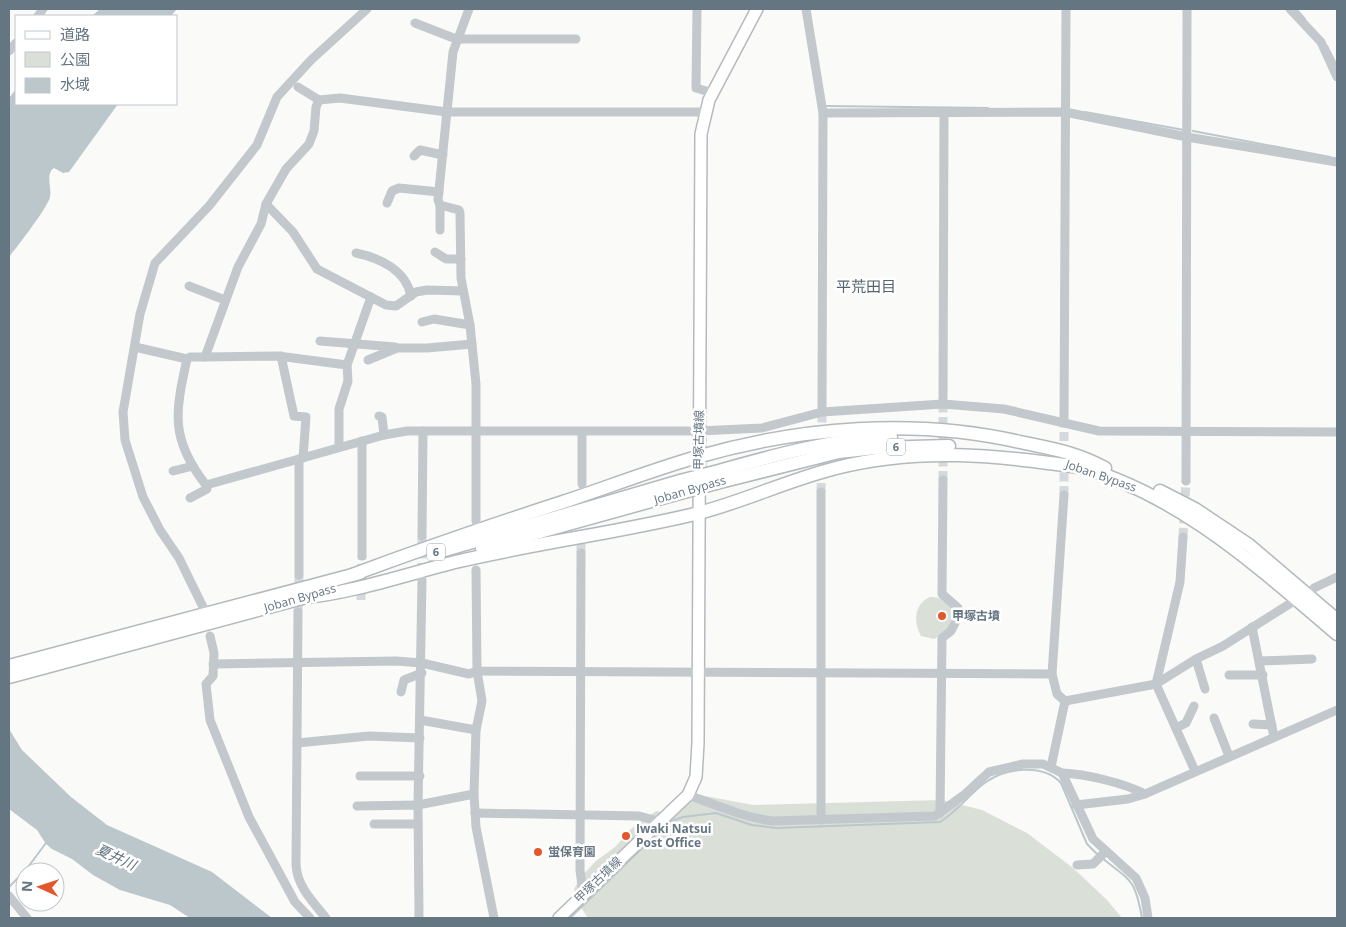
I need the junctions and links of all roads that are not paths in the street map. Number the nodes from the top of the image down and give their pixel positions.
1 (367, 9) edge
2 (458, 9) edge
3 (697, 9) edge
4 (757, 9) edge
5 (806, 9) edge
6 (1066, 9) edge
7 (1187, 9) edge
8 (1290, 9) edge
9 (468, 10) edge
10 (414, 23) dead end
11 (456, 39) junction
12 (576, 40) dead end
13 (1337, 77) edge
14 (298, 87) dead end
15 (713, 93) junction
16 (319, 100) junction
17 (1065, 110) junction
18 (447, 112) junction
19 (705, 112) junction
20 (823, 113) junction
21 (944, 114) junction
22 (1187, 137) junction
23 (443, 154) junction
24 (414, 156) dead end
25 (1337, 162) edge
26 (439, 192) junction
27 (388, 203) dead end
28 (266, 204) junction
29 (440, 205) junction
30 (440, 230) dead end
31 (435, 252) dead end
32 (356, 253) dead end
33 (461, 259) junction
34 (189, 286) dead end
35 (463, 291) junction
36 (411, 296) junction
37 (371, 297) junction
38 (225, 300) junction
39 (422, 322) dead end
40 (470, 324) junction
41 (320, 341) dead end
42 (355, 344) junction
43 (472, 344) junction
44 (134, 347) junction
45 (397, 348) junction
46 (281, 356) junction
47 (205, 357) junction
48 (187, 359) junction
49 (368, 360) dead end
50 (347, 365) junction
51 (943, 404) junction
52 (822, 412) junction
53 (380, 416) dead end
54 (1064, 422) junction
55 (423, 431) junction
56 (477, 431) junction
57 (699, 431) junction
58 (582, 432) junction
59 (1187, 432) junction
60 (1337, 432) edge
61 (384, 435) junction
62 (362, 441) junction
63 (339, 448) junction
64 (698, 457) junction
65 (301, 458) junction
66 (193, 466) junction
67 (1079, 467) junction
68 (1105, 468) junction
69 (173, 471) dead end
70 (716, 477) junction
71 (943, 480) tunnel mouth
72 (1186, 481) tunnel mouth
73 (582, 484) tunnel mouth
74 (680, 487) junction
75 (207, 489) dead end
76 (822, 492) tunnel mouth
77 (1064, 495) tunnel mouth
78 (190, 498) dead end
79 (698, 513) junction
80 (476, 521) dead end
81 (422, 536) tunnel mouth
82 (1183, 537) tunnel mouth
83 (581, 553) tunnel mouth
84 (362, 556) tunnel mouth
85 (476, 570) dead end
86 (299, 574) tunnel mouth
87 (352, 575) junction
88 (1337, 577) edge
89 (422, 580) tunnel mouth
90 (1314, 588) dead end
91 (299, 598) junction
92 (1291, 603) dead end
93 (203, 607) dead end
94 (298, 612) tunnel mouth
95 (1337, 620) edge
96 (192, 622) junction
97 (1252, 627) junction
98 (1337, 634) edge
99 (210, 636) dead end
100 (1196, 659) junction
101 (1312, 659) dead end
102 (1261, 661) junction
103 (213, 664) junction
104 (299, 664) junction
105 (9, 666) edge
106 (422, 668) junction
107 (697, 671) junction
108 (477, 672) junction
109 (580, 672) junction
110 (941, 673) junction
111 (820, 674) junction
112 (1052, 674) junction
113 (1229, 675) dead end
114 (1263, 675) junction
115 (9, 677) edge
116 (1156, 684) junction
117 (1205, 689) dead end
118 (401, 692) dead end
119 (1065, 701) junction
120 (1194, 706) dead end
121 (1337, 710) edge
122 (1214, 718) dead end
123 (420, 720) junction
124 (1253, 724) dead end
125 (1272, 725) junction
126 (1176, 728) junction
127 (476, 730) junction
128 (1274, 737) junction
129 (420, 738) junction
130 (297, 743) junction
131 (1228, 756) junction
132 (1051, 767) junction
133 (1195, 771) junction
134 (1062, 773) junction
135 (360, 776) dead end
136 (420, 776) junction
137 (474, 794) junction
138 (1145, 794) junction
139 (688, 795) junction
140 (418, 805) junction
141 (1076, 805) junction
142 (356, 806) dead end
143 (940, 813) junction
144 (475, 814) junction
145 (580, 815) junction
146 (820, 820) junction
147 (662, 822) junction
148 (374, 824) dead end
149 (418, 824) junction
150 (1102, 855) junction
151 (1077, 865) dead end
152 (289, 891) junction
153 (583, 894) junction
154 (9, 896) edge
155 (27, 918) edge
156 (310, 918) edge
157 (322, 918) edge
158 (326, 918) edge
159 (419, 918) edge
160 (494, 918) edge
161 (560, 918) edge
162 (1148, 918) edge

1 - 44 street
2 - 9 street
3 - 15 street
4 - 15 main road, 甲塚古墳線
5 - 20 street
6 - 17 street
7 - 22 street
8 - 13 street
9 - 11 street
10 - 11 street
11 - 12 street
11 - 18 street
14 - 16 street
15 - 19 main road, 甲塚古墳線
16 - 18 street
16 - 28 street
17 - 21 street
17 - 22 street
17 - 54 street
18 - 19 street
18 - 23 street
19 - 57 main road, 甲塚古墳線
20 - 21 street
20 - 52 street
21 - 51 street
22 - 25 street
22 - 59 street
23 - 24 street
23 - 26 street
26 - 27 street
26 - 29 street
28 - 37 street
28 - 38 street
29 - 30 street
29 - 33 street
31 - 33 street
32 - 36 street
33 - 35 street
34 - 38 street
35 - 36 street
35 - 40 street
36 - 37 street
37 - 42 street
38 - 47 street
39 - 40 street
40 - 43 street
41 - 42 street
42 - 45 street
42 - 50 street
43 - 45 street
43 - 56 street
44 - 48 street
44 - 93 street
45 - 49 street
46 - 47 street
46 - 50 street
46 - 65 street
47 - 48 street
48 - 66 street
50 - 63 street
51 - 52 street
51 - 54 street
52 - 57 street
53 - 61 street
54 - 59 street
55 - 56 street
55 - 61 street
55 - 81 street
56 - 58 street
56 - 80 street
57 - 58 street
57 - 64 main road, 甲塚古墳線
58 - 73 street
59 - 60 street
59 - 72 street
61 - 62 street
62 - 63 street
62 - 84 street
63 - 65 street
64 - 68 highway
64 - 79 main road, 甲塚古墳線
64 - 87 highway
65 - 66 street
65 - 86 street
66 - 69 street
67 - 70 highway, Joban Bypass / 6
67 - 79 highway
67 - 98 highway, Joban Bypass / 6
68 - 70 highway, Joban Bypass / 6
68 - 95 highway, Joban Bypass / 6
70 - 74 highway, Joban Bypass / 6, bridge
71 - 110 street
74 - 87 highway, Joban Bypass / 6
74 - 91 highway, Joban Bypass / 6
75 - 78 street
76 - 111 street
77 - 112 street
79 - 91 highway
79 - 107 main road, 甲塚古墳線
82 - 116 street
83 - 109 street
85 - 108 street
87 - 96 highway, Joban Bypass / 6
88 - 90 street
89 - 106 street
91 - 96 highway, Joban Bypass / 6
92 - 97 street
94 - 104 street
96 - 105 highway, Joban Bypass / 6
96 - 115 highway, Joban Bypass / 6
97 - 100 street
97 - 102 street
99 - 103 street
100 - 116 street
100 - 117 street
101 - 102 street
102 - 114 street
103 - 104 street
103 - 152 street
104 - 106 street
104 - 130 street
106 - 108 street
106 - 118 street
106 - 123 street
107 - 109 street
107 - 111 street
107 - 139 main road, 甲塚古墳線
108 - 109 street
108 - 127 street
109 - 145 street
110 - 111 street
110 - 112 street
110 - 143 street
111 - 146 street
112 - 119 street
113 - 114 street
114 - 125 street
116 - 119 street
116 - 126 street
119 - 132 street
120 - 126 street
121 - 128 street
122 - 131 street
123 - 127 street
123 - 129 street
124 - 125 street
125 - 128 street
126 - 133 street
127 - 137 street
128 - 131 street
129 - 130 street
129 - 136 street
130 - 158 street
131 - 133 street
132 - 134 street
132 - 143 street
133 - 138 street
134 - 138 street
134 - 141 street
135 - 136 street
136 - 140 street
137 - 140 street
137 - 144 street
138 - 141 street
139 - 146 street
139 - 147 main road, 甲塚古墳線
140 - 142 street
140 - 149 street
141 - 150 street
143 - 146 street
144 - 145 street
144 - 160 street
145 - 147 street
145 - 153 street
147 - 153 main road, 甲塚古墳線
148 - 149 street
149 - 159 street
150 - 151 street
150 - 162 street
152 - 156 street
152 - 157 street
153 - 161 main road, 甲塚古墳線
154 - 155 street

